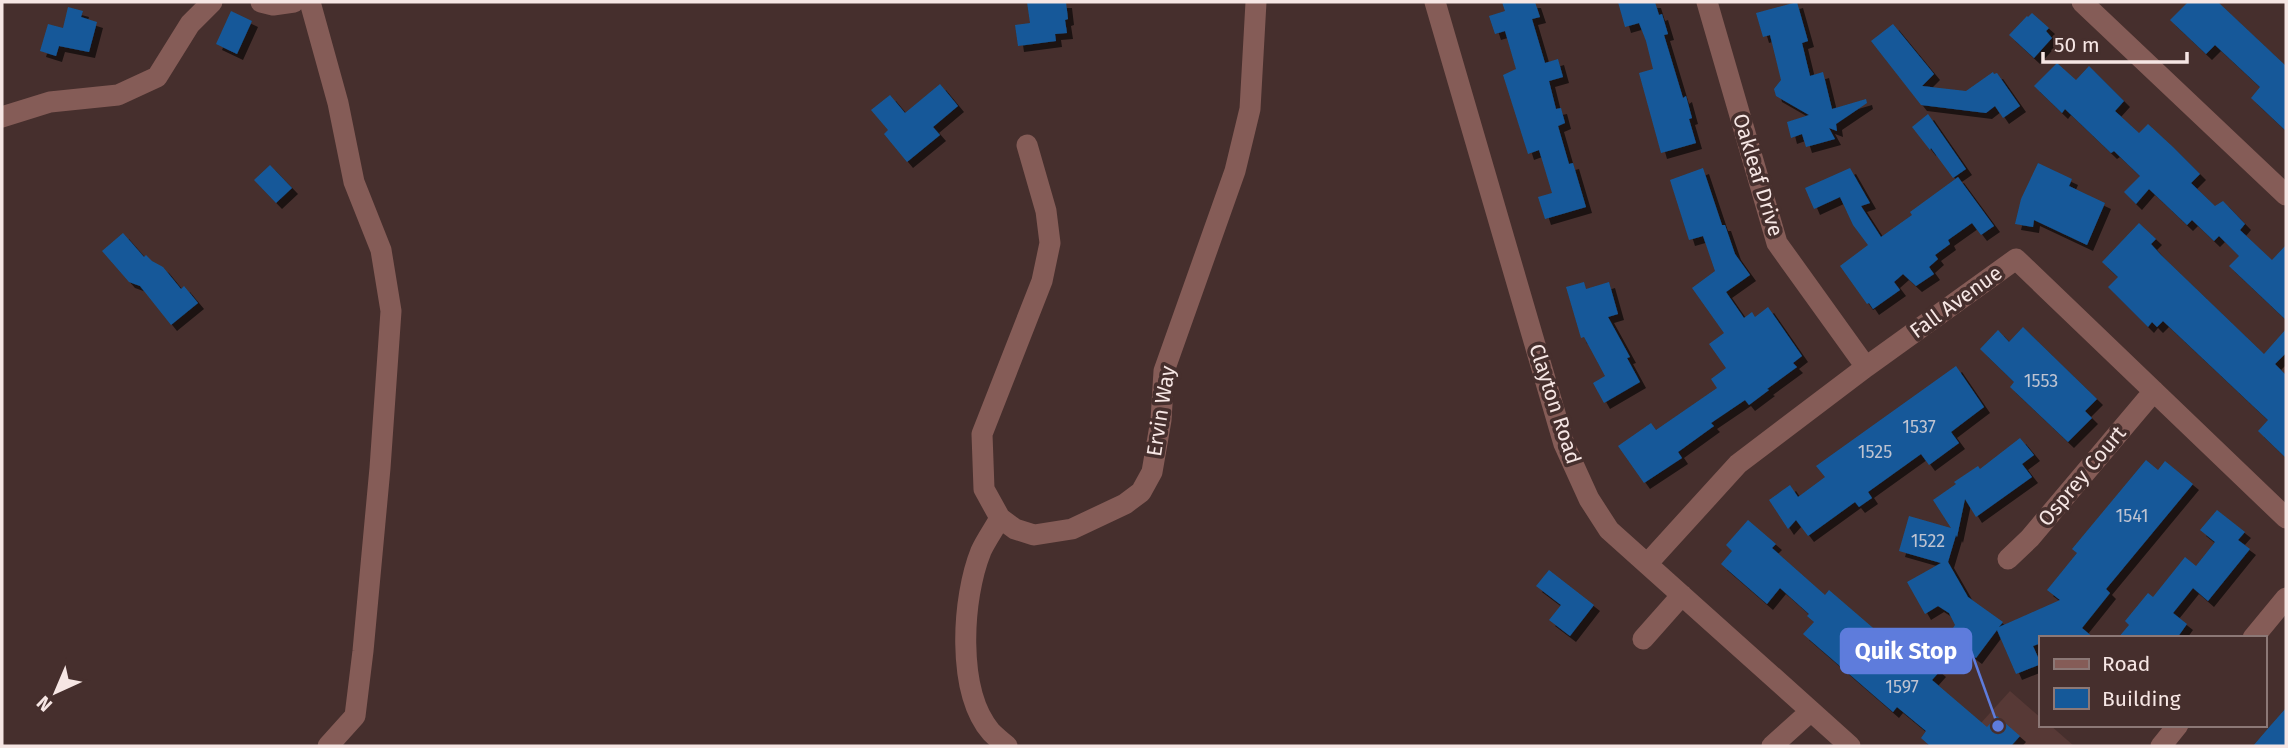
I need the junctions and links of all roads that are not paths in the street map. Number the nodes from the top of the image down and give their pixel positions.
1 (212, 2) edge
2 (261, 2) edge
3 (294, 2) edge
4 (310, 2) edge
5 (1255, 2) edge
6 (1435, 2) edge
7 (1707, 2) edge
8 (2082, 2) edge
9 (2, 117) edge
10 (1027, 145) dead end
11 (2286, 195) edge
12 (1866, 367) junction
13 (2154, 391) junction
14 (2286, 518) edge
15 (1000, 519) junction
16 (2008, 559) dead end
17 (1647, 564) junction
18 (1682, 595) junction
19 (2286, 598) edge
20 (2254, 636) edge
21 (1643, 639) dead end
22 (1811, 711) junction
23 (2177, 727) edge
24 (335, 743) edge
25 (1007, 746) edge
26 (1772, 746) edge
27 (1850, 746) edge
28 (2161, 746) edge

1 - 9 street
2 - 3 street
4 - 24 street
5 - 15 street, Ervin Way
6 - 17 street, Clayton Road
7 - 12 street, Oakleaf Drive
8 - 11 street
10 - 15 street
12 - 13 street, Fall Avenue
12 - 17 street, Fall Avenue
13 - 14 street, Fall Avenue
13 - 16 street, Osprey Court
15 - 25 street
17 - 18 street, Clayton Road
18 - 21 street
18 - 22 street, Clayton Road
19 - 20 street
22 - 26 street
22 - 27 street, Clayton Road
23 - 28 street

